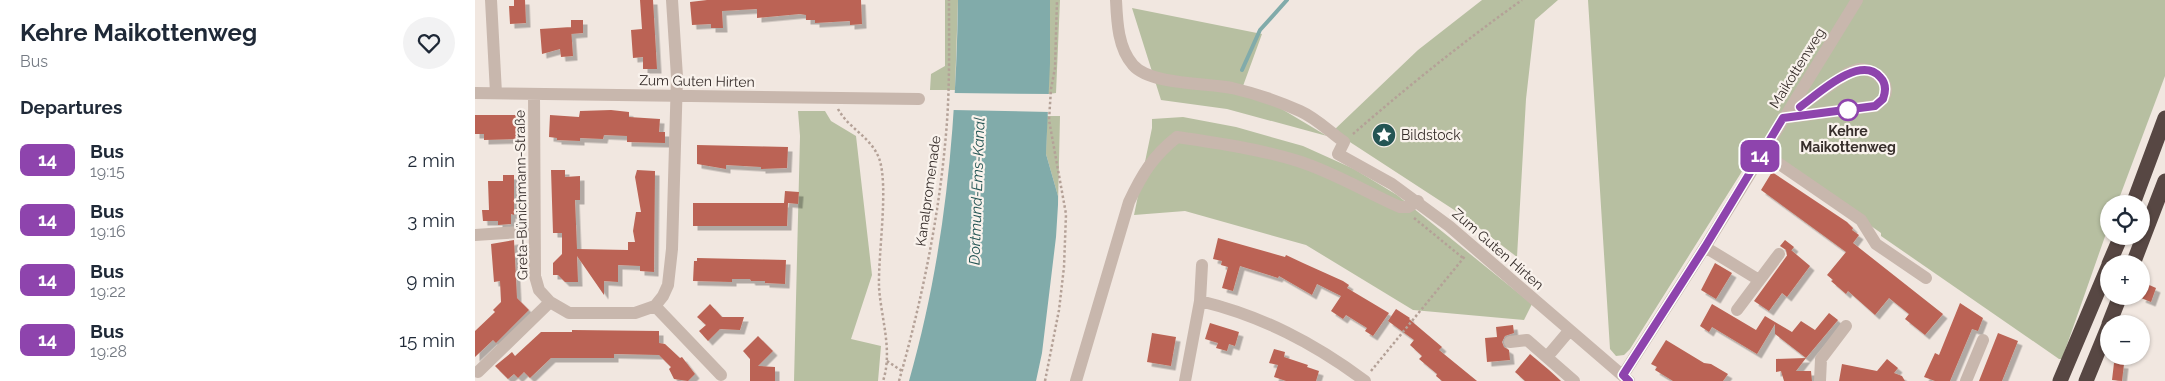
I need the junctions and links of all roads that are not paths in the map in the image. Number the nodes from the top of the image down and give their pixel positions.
1 (491, 0) edge
2 (672, 0) edge
3 (1116, 0) edge
4 (1857, 0) edge
5 (475, 93) edge
6 (496, 93) junction
7 (534, 94) junction
8 (676, 96) junction
9 (919, 99) dead end
10 (1783, 118) junction
11 (2165, 118) edge
12 (1762, 152) junction
13 (2165, 181) edge
14 (2136, 195) edge
15 (1418, 201) junction
16 (535, 231) junction
17 (475, 235) edge
18 (1705, 247) junction
19 (1779, 254) dead end
20 (2136, 255) edge
21 (1202, 265) dead end
22 (1926, 278) dead end
23 (1759, 280) junction
24 (2100, 285) edge
25 (1200, 301) junction
26 (550, 302) junction
27 (655, 306) junction
28 (1737, 310) dead end
29 (1846, 326) dead end
30 (1569, 330) junction
31 (1983, 340) dead end
32 (1510, 342) dead end
33 (2100, 347) edge
34 (1547, 357) junction
35 (478, 372) dead end
36 (721, 375) dead end
37 (1626, 378) edge
38 (1076, 381) edge
39 (1185, 381) edge
40 (1364, 381) edge
41 (1574, 381) edge
42 (1821, 381) edge
43 (1966, 381) edge
44 (2060, 381) edge
45 (2087, 381) edge

1 - 6 street
2 - 8 street
3 - 15 street, Zum Guten Hirten
4 - 10 street, Maikottenweg
5 - 6 street, Zum Guten Hirten
6 - 7 street, Zum Guten Hirten
7 - 8 street, Zum Guten Hirten
7 - 16 street, Greta-Bünichmann-Straße
8 - 9 street, Zum Guten Hirten
8 - 27 street
10 - 10 street
10 - 12 street, Maikottenweg
11 - 14 highway
12 - 18 street, Maikottenweg
12 - 22 street
13 - 20 highway
15 - 30 street, Zum Guten Hirten
15 - 38 street
16 - 17 street
16 - 26 street, Greta-Bünichmann-Straße
18 - 23 street
18 - 37 street, Maikottenweg
19 - 23 street
21 - 25 street
23 - 28 street
24 - 44 highway
25 - 39 street
25 - 40 street
26 - 27 street
26 - 35 street
27 - 36 street
29 - 42 street
30 - 34 street
30 - 37 street, Zum Guten Hirten
31 - 43 street
32 - 34 street
33 - 45 highway
34 - 41 street

